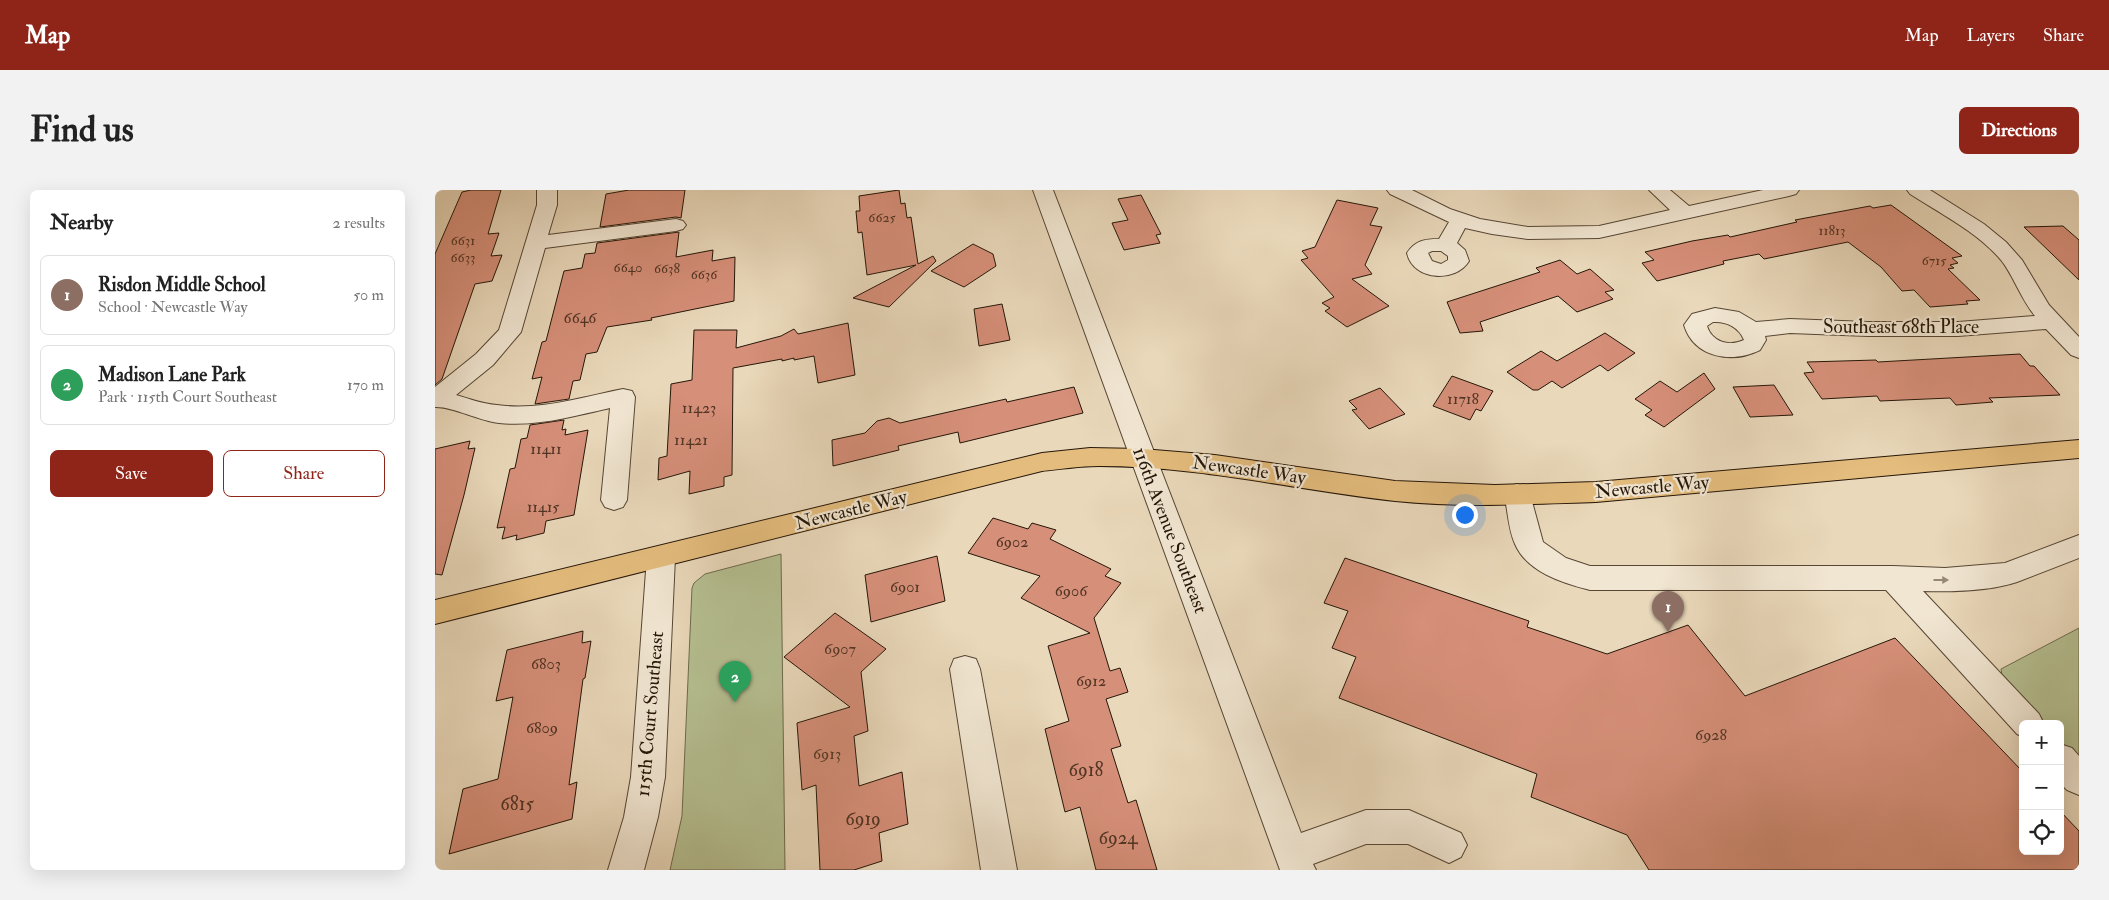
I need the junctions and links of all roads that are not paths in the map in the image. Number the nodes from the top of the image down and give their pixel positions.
1 (547, 190) edge
2 (1043, 190) edge
3 (1397, 190) edge
4 (1659, 190) edge
5 (1789, 190) edge
6 (1917, 190) edge
7 (1687, 214) junction
8 (1460, 220) junction
9 (676, 225) dead end
10 (536, 243) junction
11 (1445, 245) dead end
12 (2050, 322) junction
13 (1751, 330) junction
14 (2079, 350) edge
15 (436, 398) edge
16 (2079, 449) edge
17 (1142, 458) junction
18 (1517, 494) junction
19 (614, 500) dead end
20 (2079, 546) edge
21 (661, 557) junction
22 (1893, 578) junction
23 (435, 612) edge
24 (965, 669) dead end
25 (2023, 720) edge
26 (2064, 763) edge
27 (2079, 779) edge
28 (1449, 845) dead end
29 (1295, 862) edge
30 (625, 870) edge
31 (999, 870) edge

1 - 10 street
2 - 17 street, 116th Avenue Southeast
3 - 8 street
4 - 7 street
5 - 7 street
6 - 12 street
7 - 8 street
8 - 11 street
9 - 10 street
10 - 15 street
12 - 13 street, Southeast 68th Place
12 - 14 street
13 - 13 street
15 - 19 street
16 - 18 main road, Newcastle Way
17 - 18 main road, Newcastle Way
17 - 21 main road, Newcastle Way
17 - 29 street, 116th Avenue Southeast
18 - 22 street
22 -> 20 street
21 - 23 main road, Newcastle Way
21 - 30 street, 115th Court Southeast
22 - 25 street
24 - 31 street
26 - 27 street
28 - 29 street

